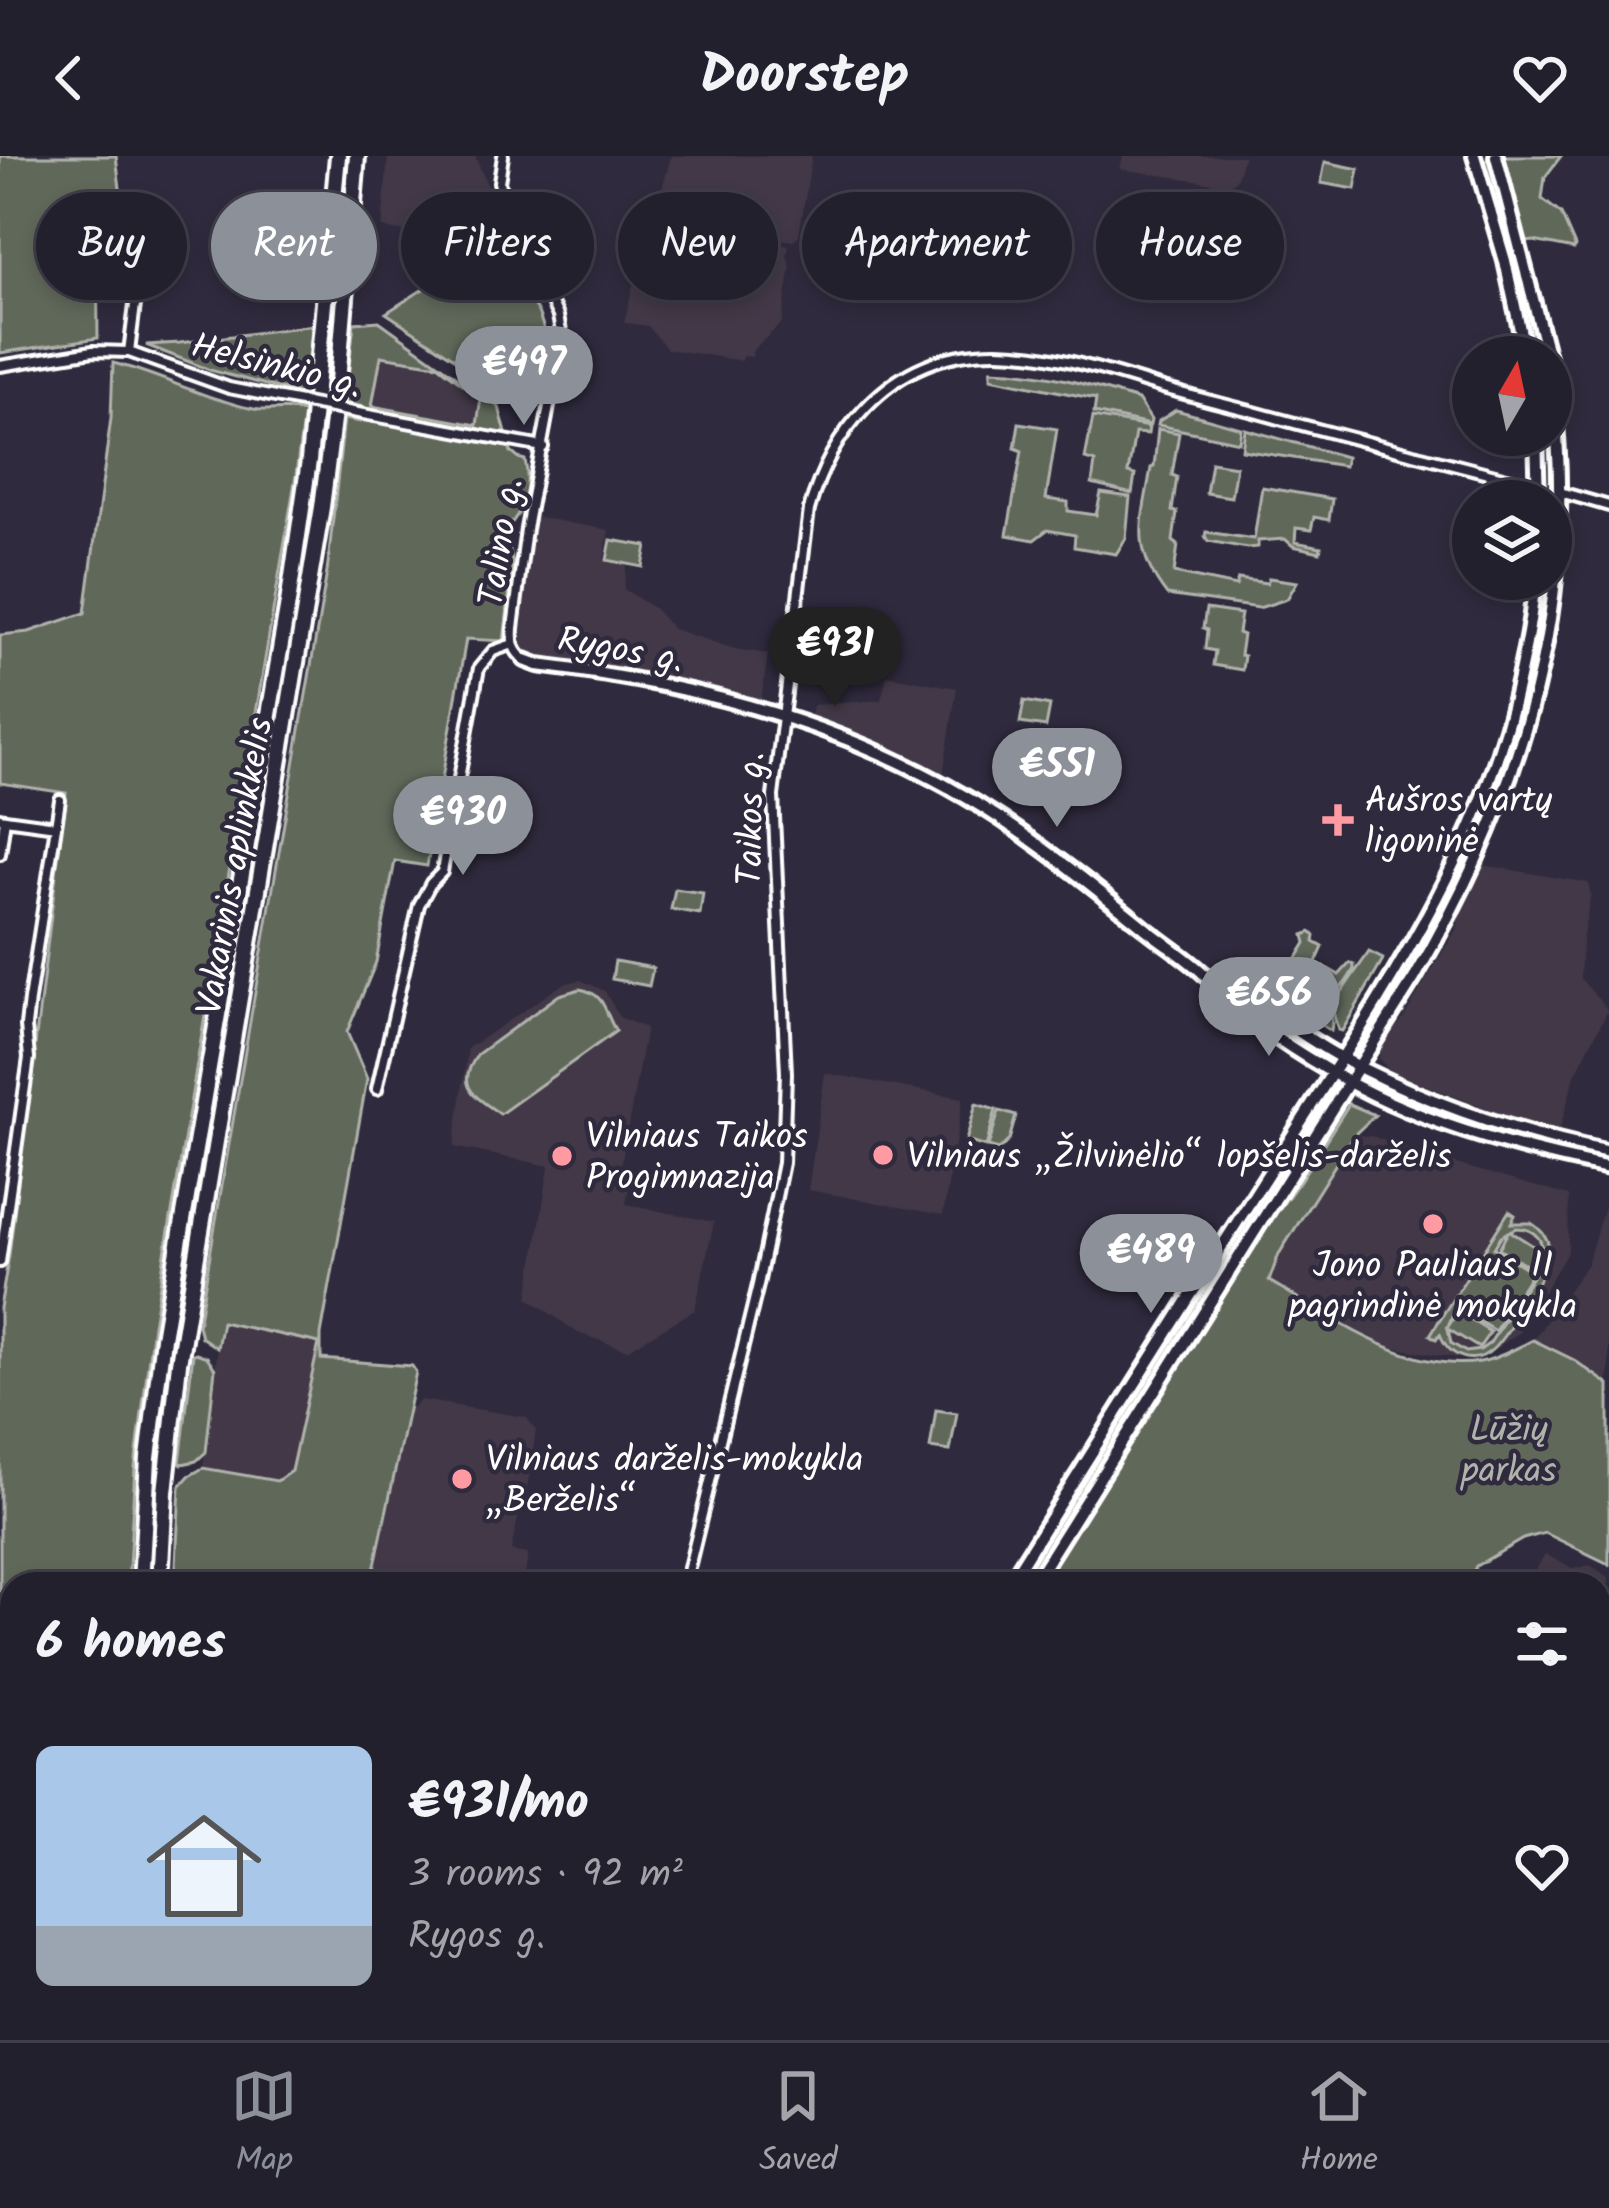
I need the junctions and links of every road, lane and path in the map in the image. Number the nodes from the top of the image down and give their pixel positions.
1 (338, 156) edge
2 (357, 156) edge
3 (503, 156) edge
4 (1474, 156) edge
5 (1496, 156) edge
6 (136, 300) edge
7 (1521, 336) edge
8 (1543, 336) edge
9 (129, 352) junction
10 (0, 366) edge
11 (542, 447) junction
12 (1516, 480) edge
13 (1572, 495) edge
14 (1609, 506) edge
15 (1532, 600) edge
16 (1551, 600) edge
17 (513, 644) junction
18 (525, 660) joint
19 (783, 715) junction
20 (60, 800) dead end
21 (3, 818) edge
22 (56, 826) junction
23 (0, 854) edge
24 (1204, 974) junction
25 (1342, 1058) junction
26 (1359, 1066) junction
27 (1332, 1073) junction
28 (1350, 1082) junction
29 (377, 1089) dead end
30 (1609, 1152) edge
31 (1609, 1168) edge
32 (0, 1262) edge
33 (142, 1572) edge
34 (161, 1572) edge
35 (688, 1572) edge
36 (1018, 1572) edge
37 (1041, 1572) edge

1 - 33 highway, Vakarinis aplinkkelis
2 - 34 highway, Vakarinis aplinkkelis
3 - 11 street, Talino g.
4 - 7 main road
5 - 8 main road
6 - 9 street
9 - 10 street, Helsinkio g.
9 - 11 street, Helsinkio g., bridge
11 - 17 street, Talino g.
12 - 19 street, Taikos g.
13 - 14 street, Taikos g.
15 - 25 main road
16 - 26 main road
17 - 18 street, Talino g.
17 - 29 street
18 - 19 main road, Rygos g.
19 - 24 main road, Rygos g.
19 - 35 street, Taikos g.
20 - 22 street
21 - 22 street
21 - 23 street
22 - 32 street
24 - 25 main road, Rygos g.
24 - 27 main road, Rygos g.
25 - 26 main road, Rygos g.
25 - 27 main road
26 - 28 main road
26 - 30 main road, Rygos g.
27 - 28 main road, Rygos g.
27 - 36 main road
28 - 31 main road, Rygos g.
28 - 37 main road

